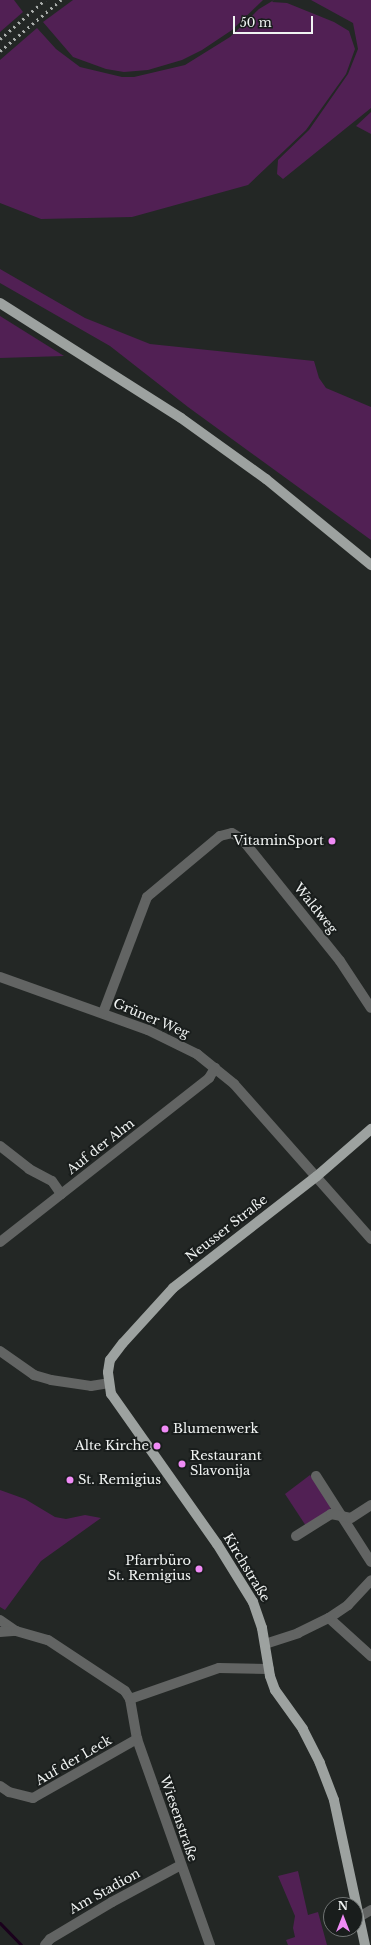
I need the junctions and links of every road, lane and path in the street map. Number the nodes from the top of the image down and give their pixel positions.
1 (0, 303) edge
2 (371, 565) edge
3 (0, 977) edge
4 (371, 1008) edge
5 (103, 1013) junction
6 (215, 1068) junction
7 (371, 1130) edge
8 (0, 1146) edge
9 (317, 1176) junction
10 (61, 1194) junction
11 (371, 1239) edge
12 (0, 1242) edge
13 (0, 1352) edge
14 (108, 1383) junction
15 (316, 1476) dead end
16 (371, 1505) edge
17 (340, 1514) junction
18 (296, 1536) dead end
19 (371, 1562) edge
20 (371, 1580) edge
21 (329, 1618) junction
22 (0, 1620) edge
23 (16, 1631) junction
24 (0, 1632) edge
25 (265, 1644) junction
26 (371, 1656) edge
27 (269, 1669) junction
28 (130, 1699) junction
29 (137, 1739) junction
30 (0, 1786) edge
31 (181, 1865) junction
32 (353, 1897) edge
33 (45, 1945) edge
34 (210, 1945) edge

1 - 2 main road
3 - 5 street, Grüner Weg
4 - 5 street, Waldweg
5 - 6 street, Grüner Weg
6 - 9 street, Grüner Weg
6 - 10 street, Auf der Alm
7 - 9 main road, Neusser Straße
8 - 10 street
9 - 11 street, Grüner Weg
9 - 14 main road, Neusser Straße
10 - 12 street, Auf der Alm
13 - 14 street
14 - 25 main road, Kirchstraße
15 - 17 street
16 - 17 street
17 - 18 street
17 - 19 street
20 - 21 street
21 - 25 street
21 - 26 street
22 - 23 street
23 - 24 street
23 - 28 street
25 - 27 main road, Kirchstraße
27 - 28 street
27 - 32 main road, Kirchstraße
28 - 29 street, Wiesenstraße
29 - 30 street, Auf der Leck
29 - 31 street, Wiesenstraße
31 - 33 street, Am Stadion
31 - 34 street, Wiesenstraße

